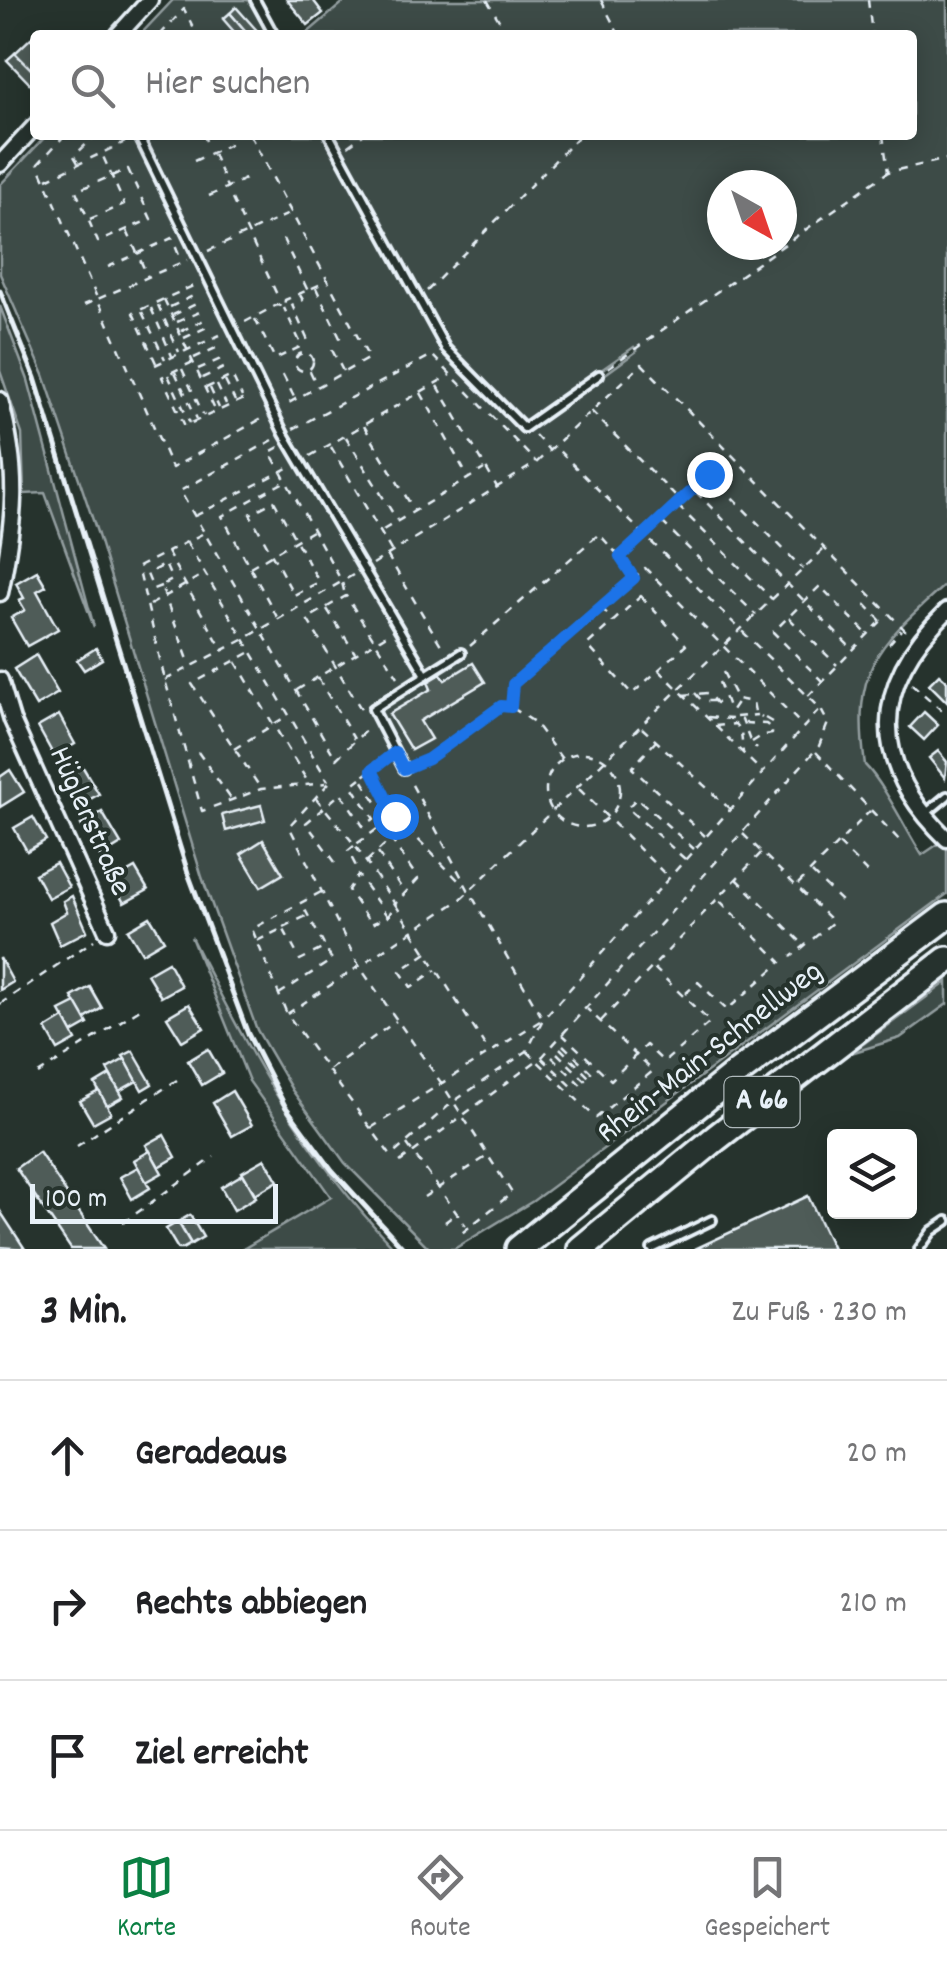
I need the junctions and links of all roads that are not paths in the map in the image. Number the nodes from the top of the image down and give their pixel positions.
1 (150, 0) edge
2 (254, 0) edge
3 (123, 30) edge
4 (271, 30) edge
5 (30, 131) edge
6 (141, 140) edge
7 (331, 140) edge
8 (0, 164) edge
9 (599, 375) road end
10 (0, 400) edge
11 (0, 593) edge
12 (947, 611) edge
13 (461, 653) road end
14 (426, 675) junction
15 (0, 680) edge
16 (404, 769) road end
17 (947, 796) edge
18 (923, 816) junction
19 (947, 840) edge
20 (947, 916) edge
21 (108, 931) road end
22 (947, 960) edge
23 (712, 1220) dead end
24 (947, 1222) edge
25 (519, 1249) edge
26 (581, 1249) edge
27 (652, 1249) edge
28 (920, 1249) edge

1 - 3 street
2 - 4 lane
5 - 8 street
6 - 14 lane
7 - 9 lane
10 - 11 street
12 - 18 street
13 - 14 lane
14 - 16 lane
15 - 21 street, Hüglerstraße
17 - 18 lane
18 - 19 street
20 - 25 highway, Rhein-Main-Schnellweg / A 66
22 - 26 highway, A 66
23 - 27 lane
24 - 28 lane

